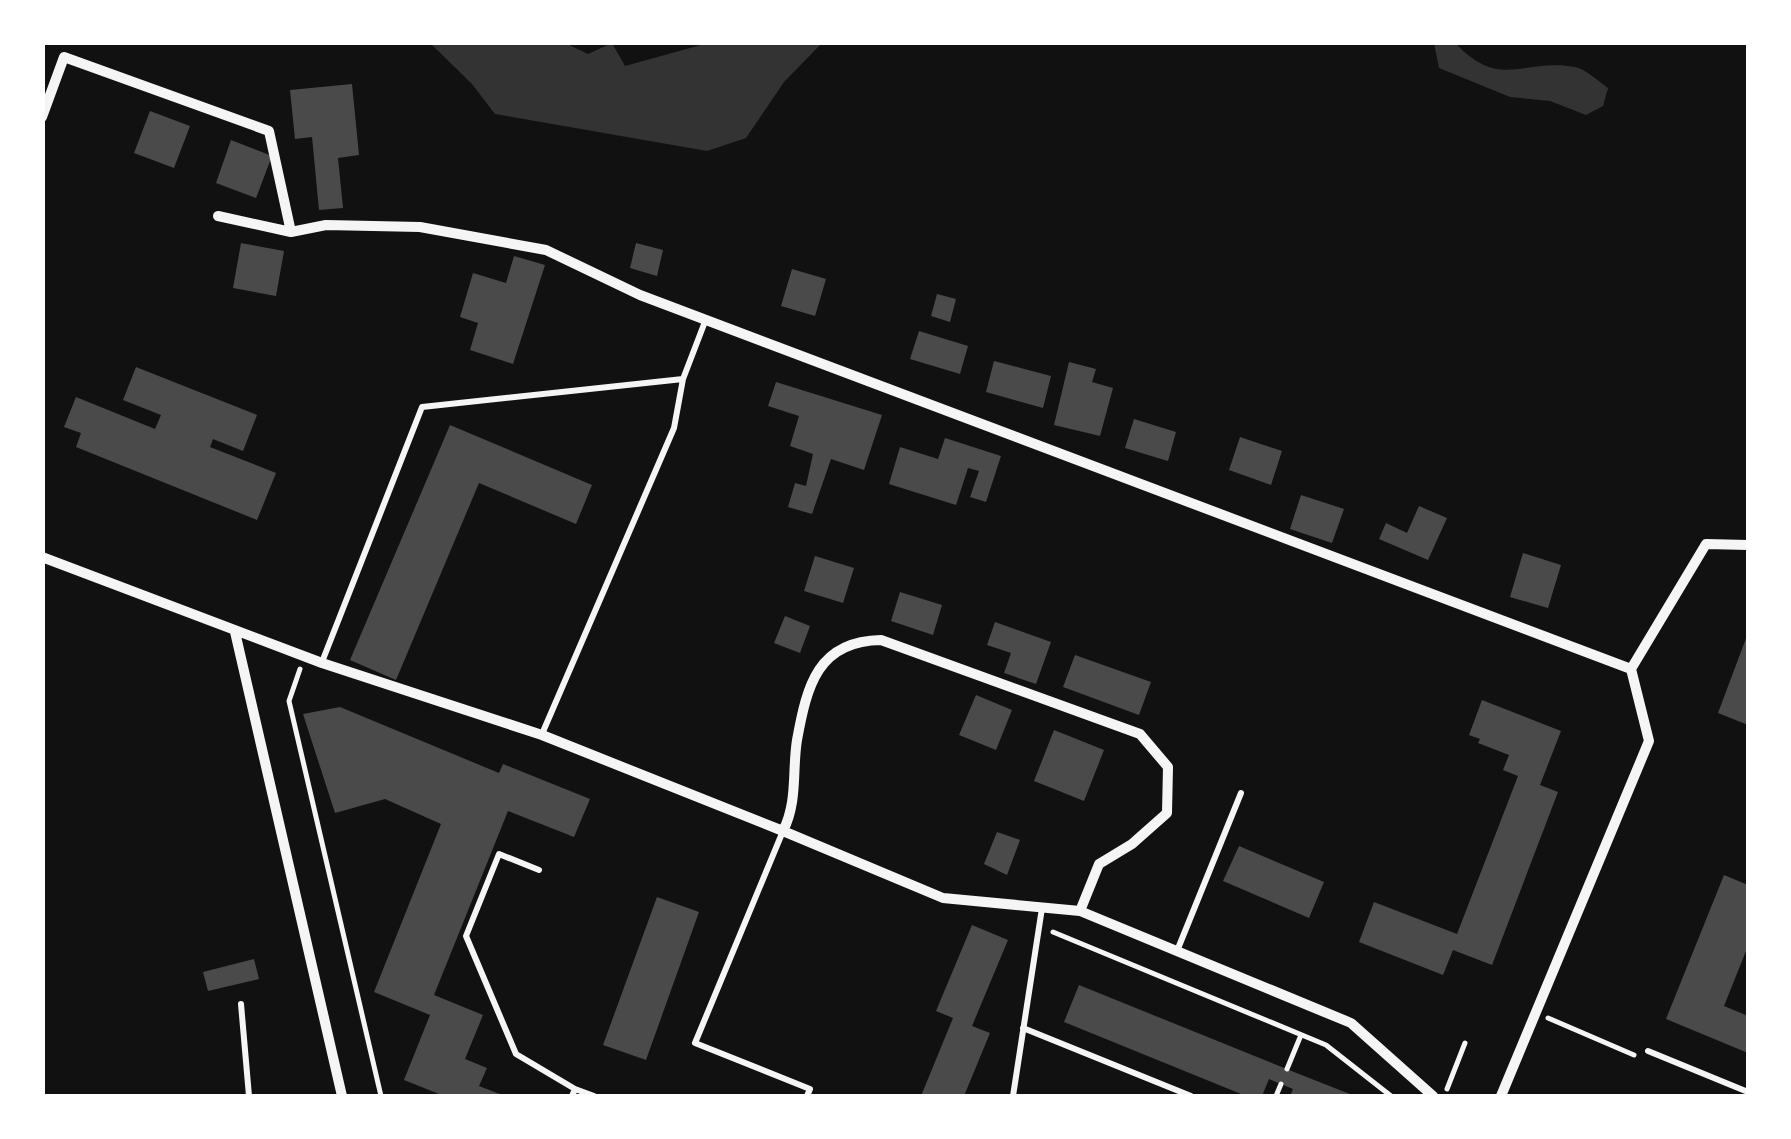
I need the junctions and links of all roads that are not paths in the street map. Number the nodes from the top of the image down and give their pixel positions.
1 (42, 117) edge
2 (218, 216) dead end
3 (291, 232) junction
4 (706, 319) junction
5 (683, 379) junction
6 (1748, 545) edge
7 (42, 557) edge
8 (234, 632) junction
9 (322, 664) junction
10 (1631, 670) junction
11 (542, 736) junction
12 (1241, 793) dead end
13 (783, 830) junction
14 (539, 870) dead end
15 (1042, 908) junction
16 (1080, 912) junction
17 (1177, 952) junction
18 (240, 1004) dead end
19 (1023, 1028) junction
20 (1648, 1051) road end
21 (1748, 1092) edge
22 (573, 1093) edge
23 (248, 1096) edge
24 (342, 1096) edge
25 (594, 1096) edge
26 (807, 1096) edge
27 (1013, 1096) edge
28 (1192, 1096) edge
29 (1434, 1096) edge
30 (1501, 1096) edge

1 - 3 street
2 - 3 street
3 - 4 street
4 - 5 lane
4 - 10 street
5 - 9 lane
5 - 11 lane
6 - 10 street
7 - 8 street
8 - 9 street
8 - 24 street
9 - 11 street
10 - 30 street
11 - 13 street
12 - 17 lane
13 - 15 street
13 - 16 street
13 - 26 lane
14 - 22 lane
15 - 16 street
15 - 19 lane
16 - 17 street
17 - 29 street
18 - 23 lane
19 - 27 lane
19 - 28 lane
20 - 21 lane
22 - 25 lane

